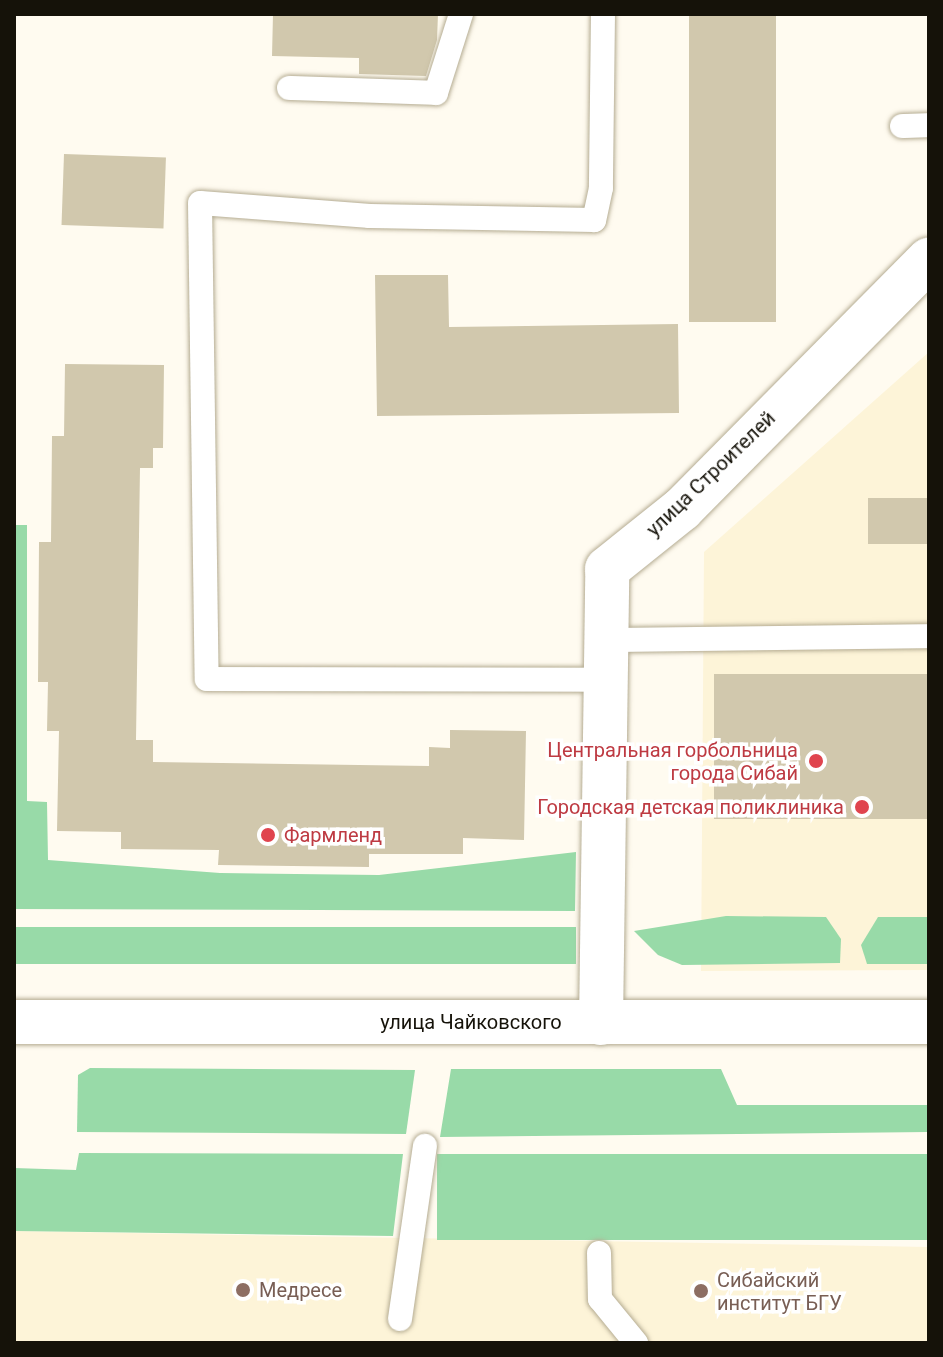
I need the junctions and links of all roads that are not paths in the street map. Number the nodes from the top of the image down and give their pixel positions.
1 (461, 14) edge
2 (603, 14) edge
3 (289, 88) dead end
4 (929, 125) edge
5 (902, 126) dead end
6 (929, 259) edge
7 (929, 636) edge
8 (606, 660) junction
9 (14, 1022) edge
10 (929, 1022) edge
11 (601, 1023) junction
12 (425, 1146) dead end
13 (599, 1253) dead end
14 (400, 1319) dead end
15 (636, 1343) edge

1 - 3 lane
2 - 8 lane
4 - 5 lane
6 - 8 street, улица Строителей
7 - 8 lane
8 - 11 street, улица Строителей
9 - 11 street, улица Чайковского
10 - 11 street, улица Чайковского
12 - 14 lane
13 - 15 lane

